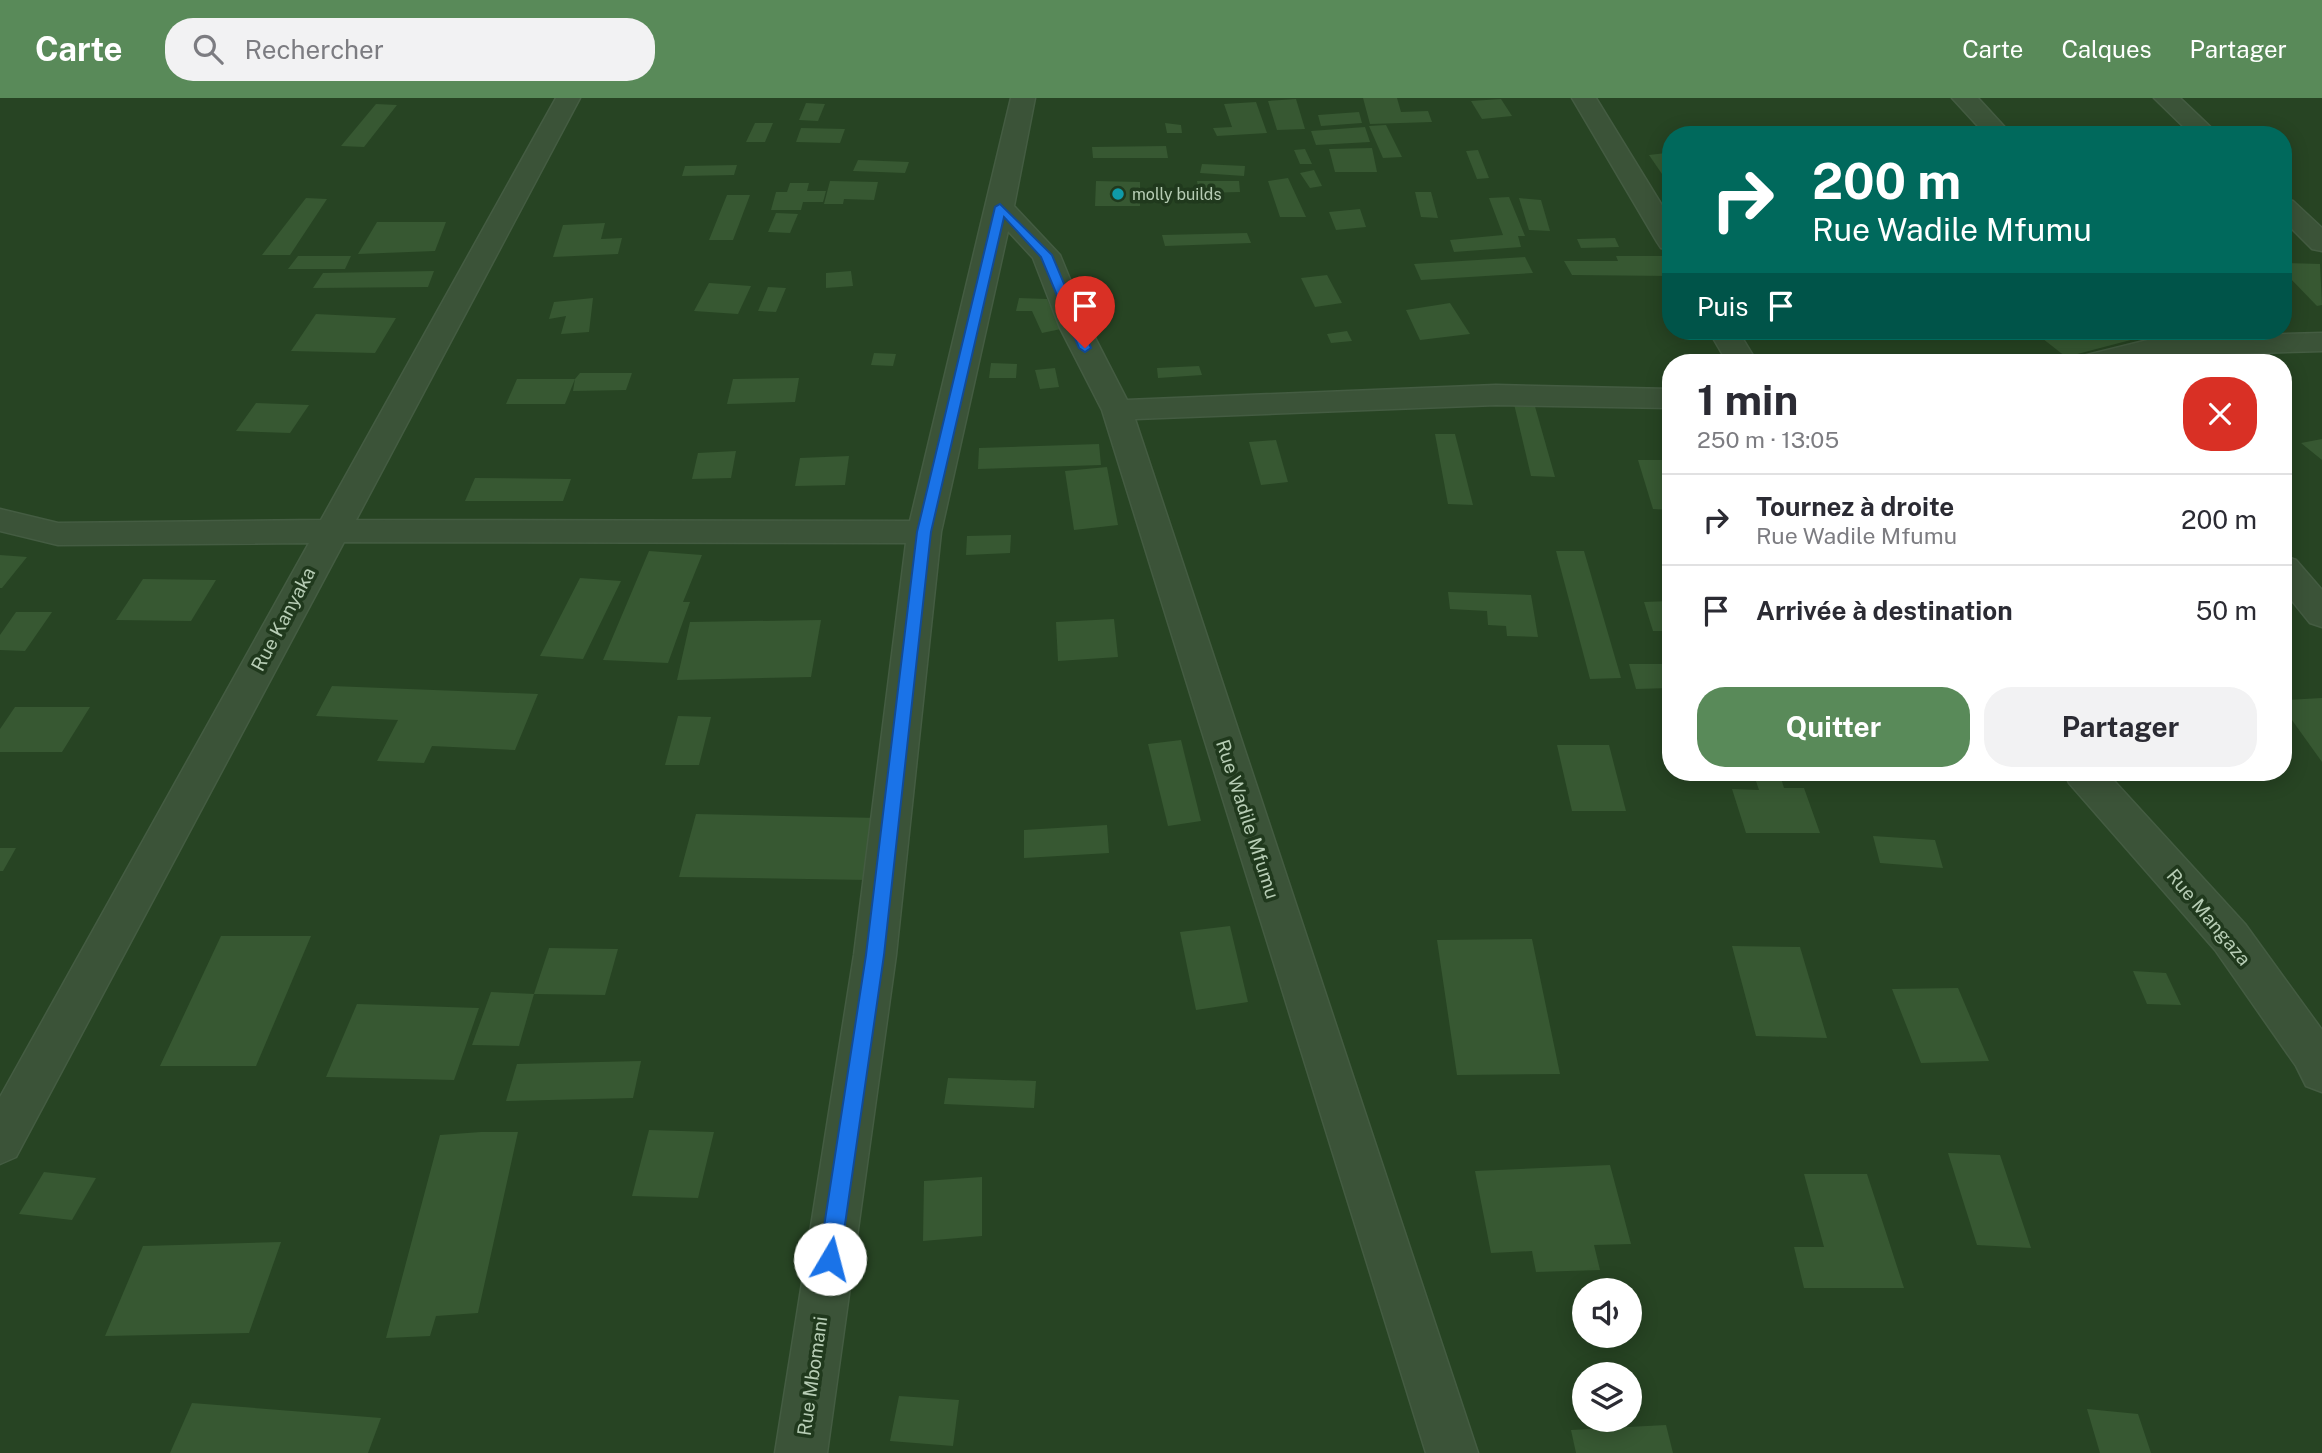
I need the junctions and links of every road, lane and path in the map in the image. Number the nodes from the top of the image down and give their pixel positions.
1 (568, 98) edge
2 (1023, 98) edge
3 (1584, 98) edge
4 (1964, 98) edge
5 (2166, 98) edge
6 (1991, 126) edge
7 (2197, 126) edge
8 (1000, 207) junction
9 (2292, 215) edge
10 (1662, 227) edge
11 (2322, 243) edge
12 (2188, 340) edge
13 (2274, 340) edge
14 (2322, 342) edge
15 (2127, 354) edge
16 (1662, 398) edge
17 (1117, 410) junction
18 (0, 520) edge
19 (330, 531) junction
20 (924, 532) junction
21 (2292, 578) edge
22 (2322, 614) edge
23 (2091, 781) edge
24 (2322, 1072) edge
25 (0, 1142) edge
26 (801, 1453) edge
27 (1452, 1453) edge

1 - 19 street, Rue Kanyaka
2 - 8 street, Rue Mbomani
3 - 10 street
4 - 6 street
5 - 7 street
8 - 17 street, Rue Wadile Mfumu
8 - 20 street, Rue Mbomani
9 - 11 street
12 - 15 street
13 - 14 street
16 - 17 street
17 - 27 street, Rue Wadile Mfumu
18 - 19 street
19 - 20 street
19 - 25 street, Rue Kanyaka
20 - 26 street, Rue Mbomani
21 - 22 street
23 - 24 street, Rue Mangaza

